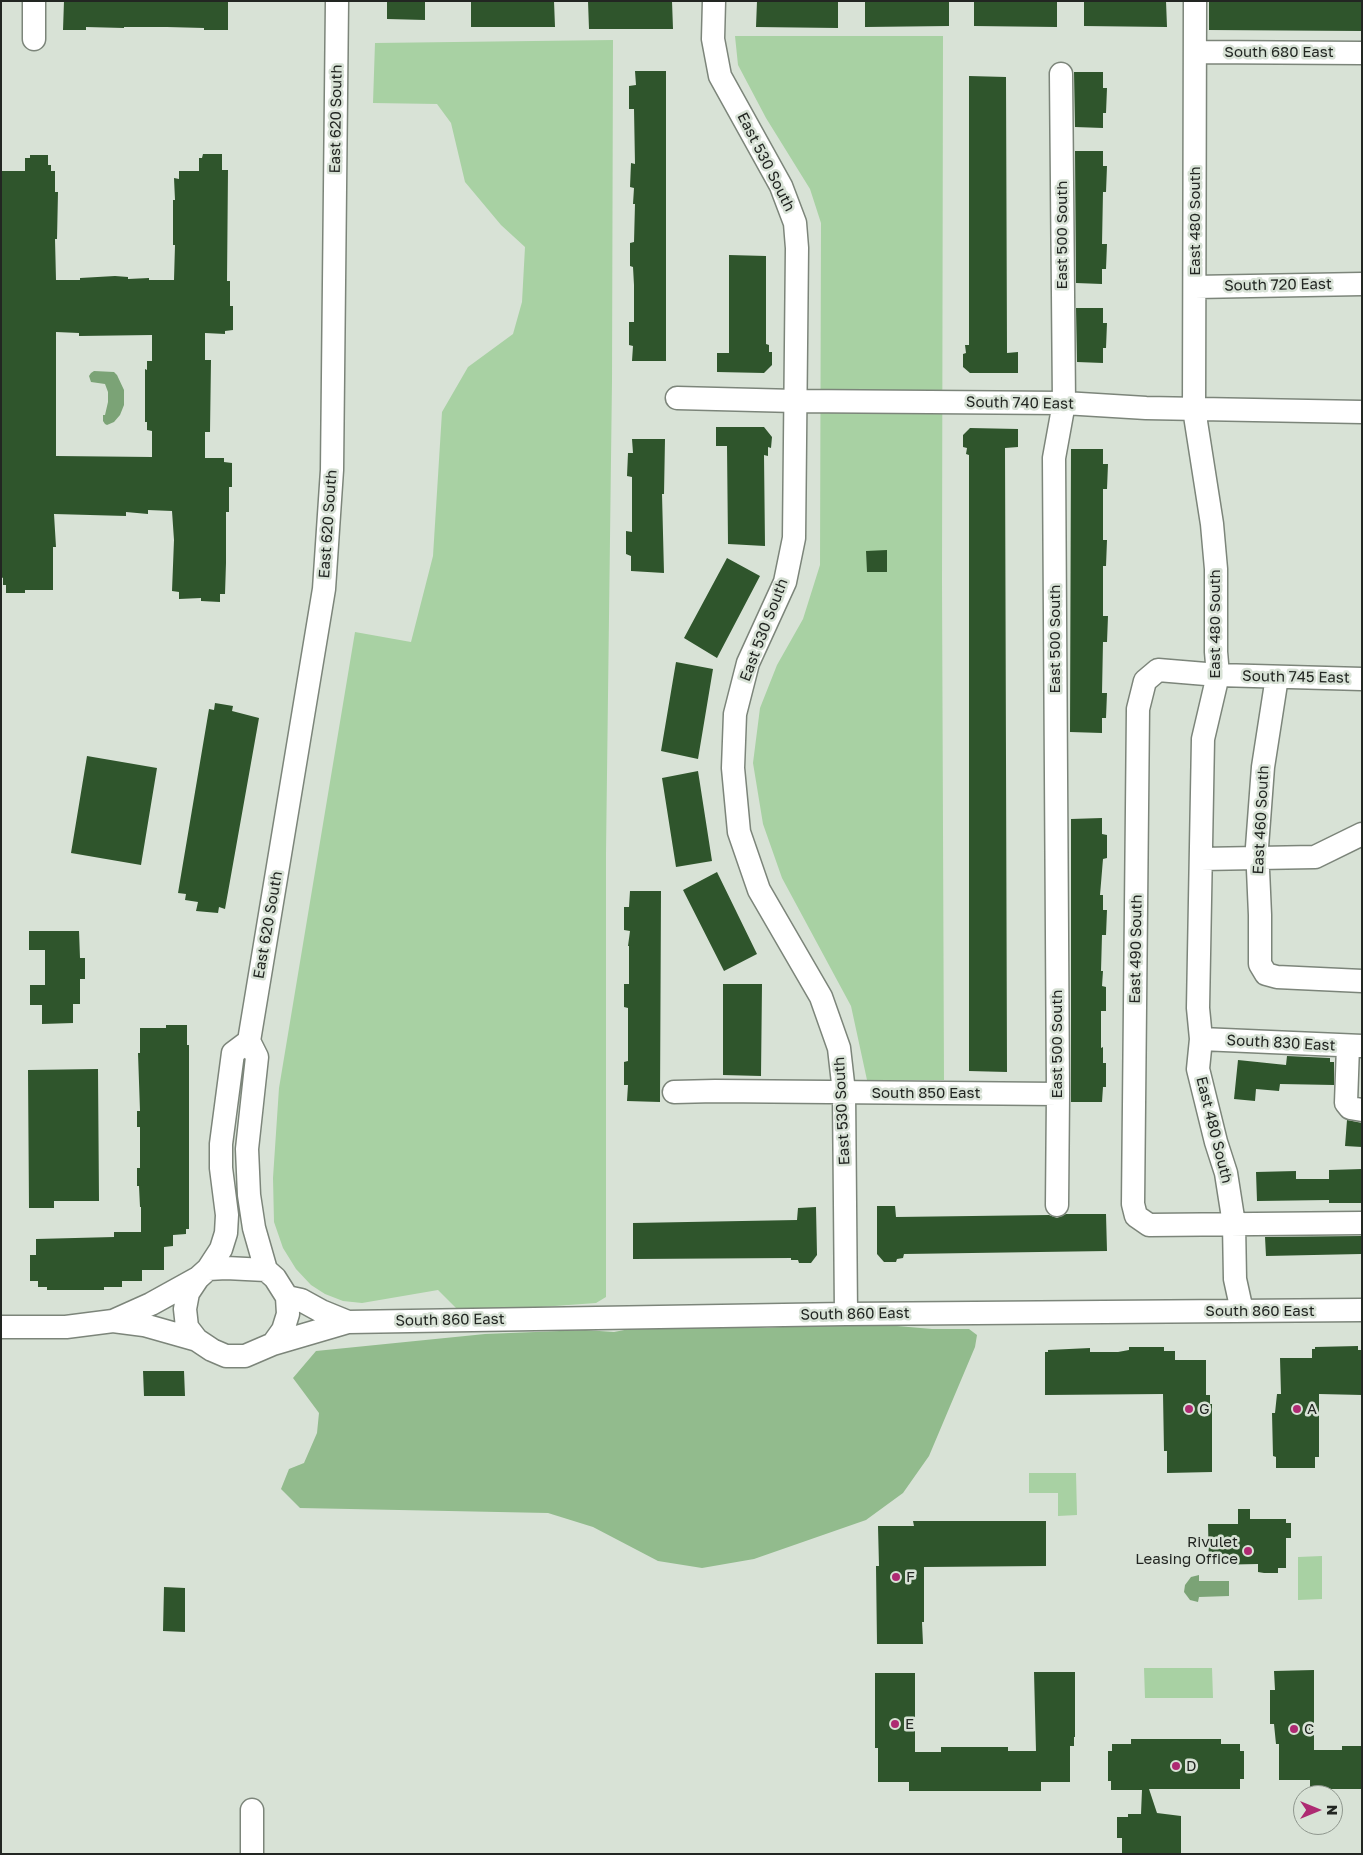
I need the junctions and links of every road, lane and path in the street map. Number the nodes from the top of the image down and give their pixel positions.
1 (34, 1) edge
2 (337, 1) edge
3 (714, 1) edge
4 (1195, 1) edge
5 (34, 39) dead end
6 (1196, 52) junction
7 (1362, 53) edge
8 (1061, 74) dead end
9 (1362, 284) edge
10 (1194, 287) junction
11 (677, 398) dead end
12 (795, 401) junction
13 (1064, 403) junction
14 (1194, 409) junction
15 (1362, 412) edge
16 (1218, 675) junction
17 (1277, 676) junction
18 (1362, 678) edge
19 (1145, 681) joint
20 (1362, 834) edge
21 (1201, 858) junction
22 (1257, 858) junction
23 (1362, 981) edge
24 (1201, 1039) junction
25 (249, 1041) junction
26 (1355, 1046) edge
27 (674, 1092) dead end
28 (844, 1092) junction
29 (1058, 1094) junction
30 (1356, 1109) edge
31 (1056, 1205) dead end
32 (1362, 1223) edge
33 (1234, 1224) junction
34 (266, 1270) junction
35 (203, 1273) junction
36 (287, 1297) junction
37 (1362, 1310) edge
38 (1242, 1311) junction
39 (846, 1314) junction
40 (113, 1321) junction
41 (348, 1322) junction
42 (1, 1327) edge
43 (197, 1340) junction
44 (274, 1344) junction
45 (252, 1810) dead end
46 (252, 1854) edge

1 - 5 street
2 - 25 street, East 620 South
3 - 12 street, East 530 South
4 - 6 street, East 480 South
6 - 7 street, South 680 East
6 - 10 street, East 480 South
8 - 13 street, East 500 South
9 - 10 street, South 720 East
10 - 14 street, East 480 South
11 - 12 street, South 740 East
12 - 13 street, South 740 East
12 - 28 street, East 530 South
13 - 14 street, South 740 East
13 - 29 street, East 500 South
14 - 15 street, South 740 East
14 - 16 street, East 480 South
16 - 17 street, South 745 East
16 - 19 street, South 745 East
16 - 21 street, East 480 South
17 - 18 street, South 745 East
17 - 22 street, East 460 South
19 - 33 street, East 490 South
20 - 22 street
21 - 22 street
21 - 24 street, East 480 South
22 - 23 street, East 460 South
24 - 26 street, South 830 East
24 - 33 street, East 480 South
25 - 34 street, East 620 South
25 - 35 street
26 - 30 street
27 - 28 street, South 850 East
28 - 29 street, South 850 East
28 - 39 street, East 530 South
29 - 31 street, East 500 South
32 - 33 street
33 - 38 street, East 480 South
34 - 35 street
34 - 36 street
35 - 40 street
35 - 43 street
36 - 41 street, South 860 East
36 - 44 street
37 - 38 street, South 860 East
38 - 39 street, South 860 East
39 - 41 street, South 860 East
40 - 42 street
40 - 43 street
41 - 44 street, South 860 East
43 - 44 street
45 - 46 street

